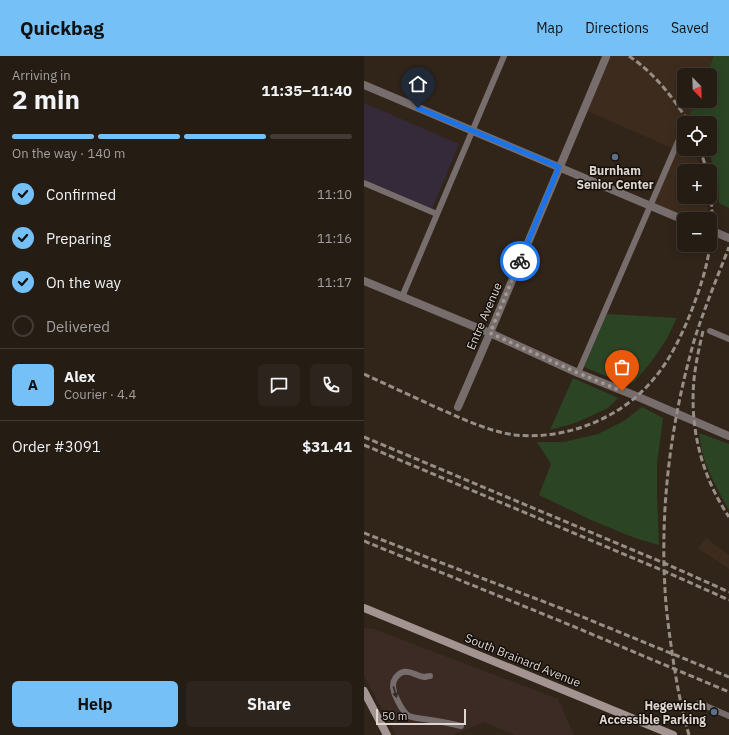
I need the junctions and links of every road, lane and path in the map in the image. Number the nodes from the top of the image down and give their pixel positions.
1 (504, 56) edge
2 (606, 57) dead end
3 (364, 85) edge
4 (473, 131) junction
5 (677, 144) edge
6 (559, 167) junction
7 (364, 183) edge
8 (650, 206) junction
9 (437, 214) junction
10 (677, 217) edge
11 (717, 233) edge
12 (729, 238) edge
13 (364, 281) edge
14 (402, 297) junction
15 (710, 332) dead end
16 (490, 333) junction
17 (729, 339) edge
18 (578, 373) junction
19 (458, 407) dead end
20 (729, 436) edge
21 (368, 610) edge
22 (364, 617) edge
23 (430, 676) dead end
24 (364, 691) edge
25 (699, 703) dead end
26 (729, 716) edge
27 (461, 726) dead end
28 (387, 735) edge
29 (673, 735) edge

1 - 4 lane
2 - 6 street, Entre Avenue
3 - 4 street
4 - 6 street
4 - 9 lane
5 - 8 lane
6 - 8 street
6 - 16 street, Entre Avenue
7 - 9 lane
8 - 10 street
8 - 18 lane
9 - 14 lane
11 - 12 street
13 - 14 street
14 - 16 street
15 - 17 lane
16 - 18 street
16 - 19 street, Entre Avenue
18 - 20 street
21 - 22 main road
21 - 29 main road, South Brainard Avenue
23 -> 27 lane
24 - 28 main road
25 - 26 lane

